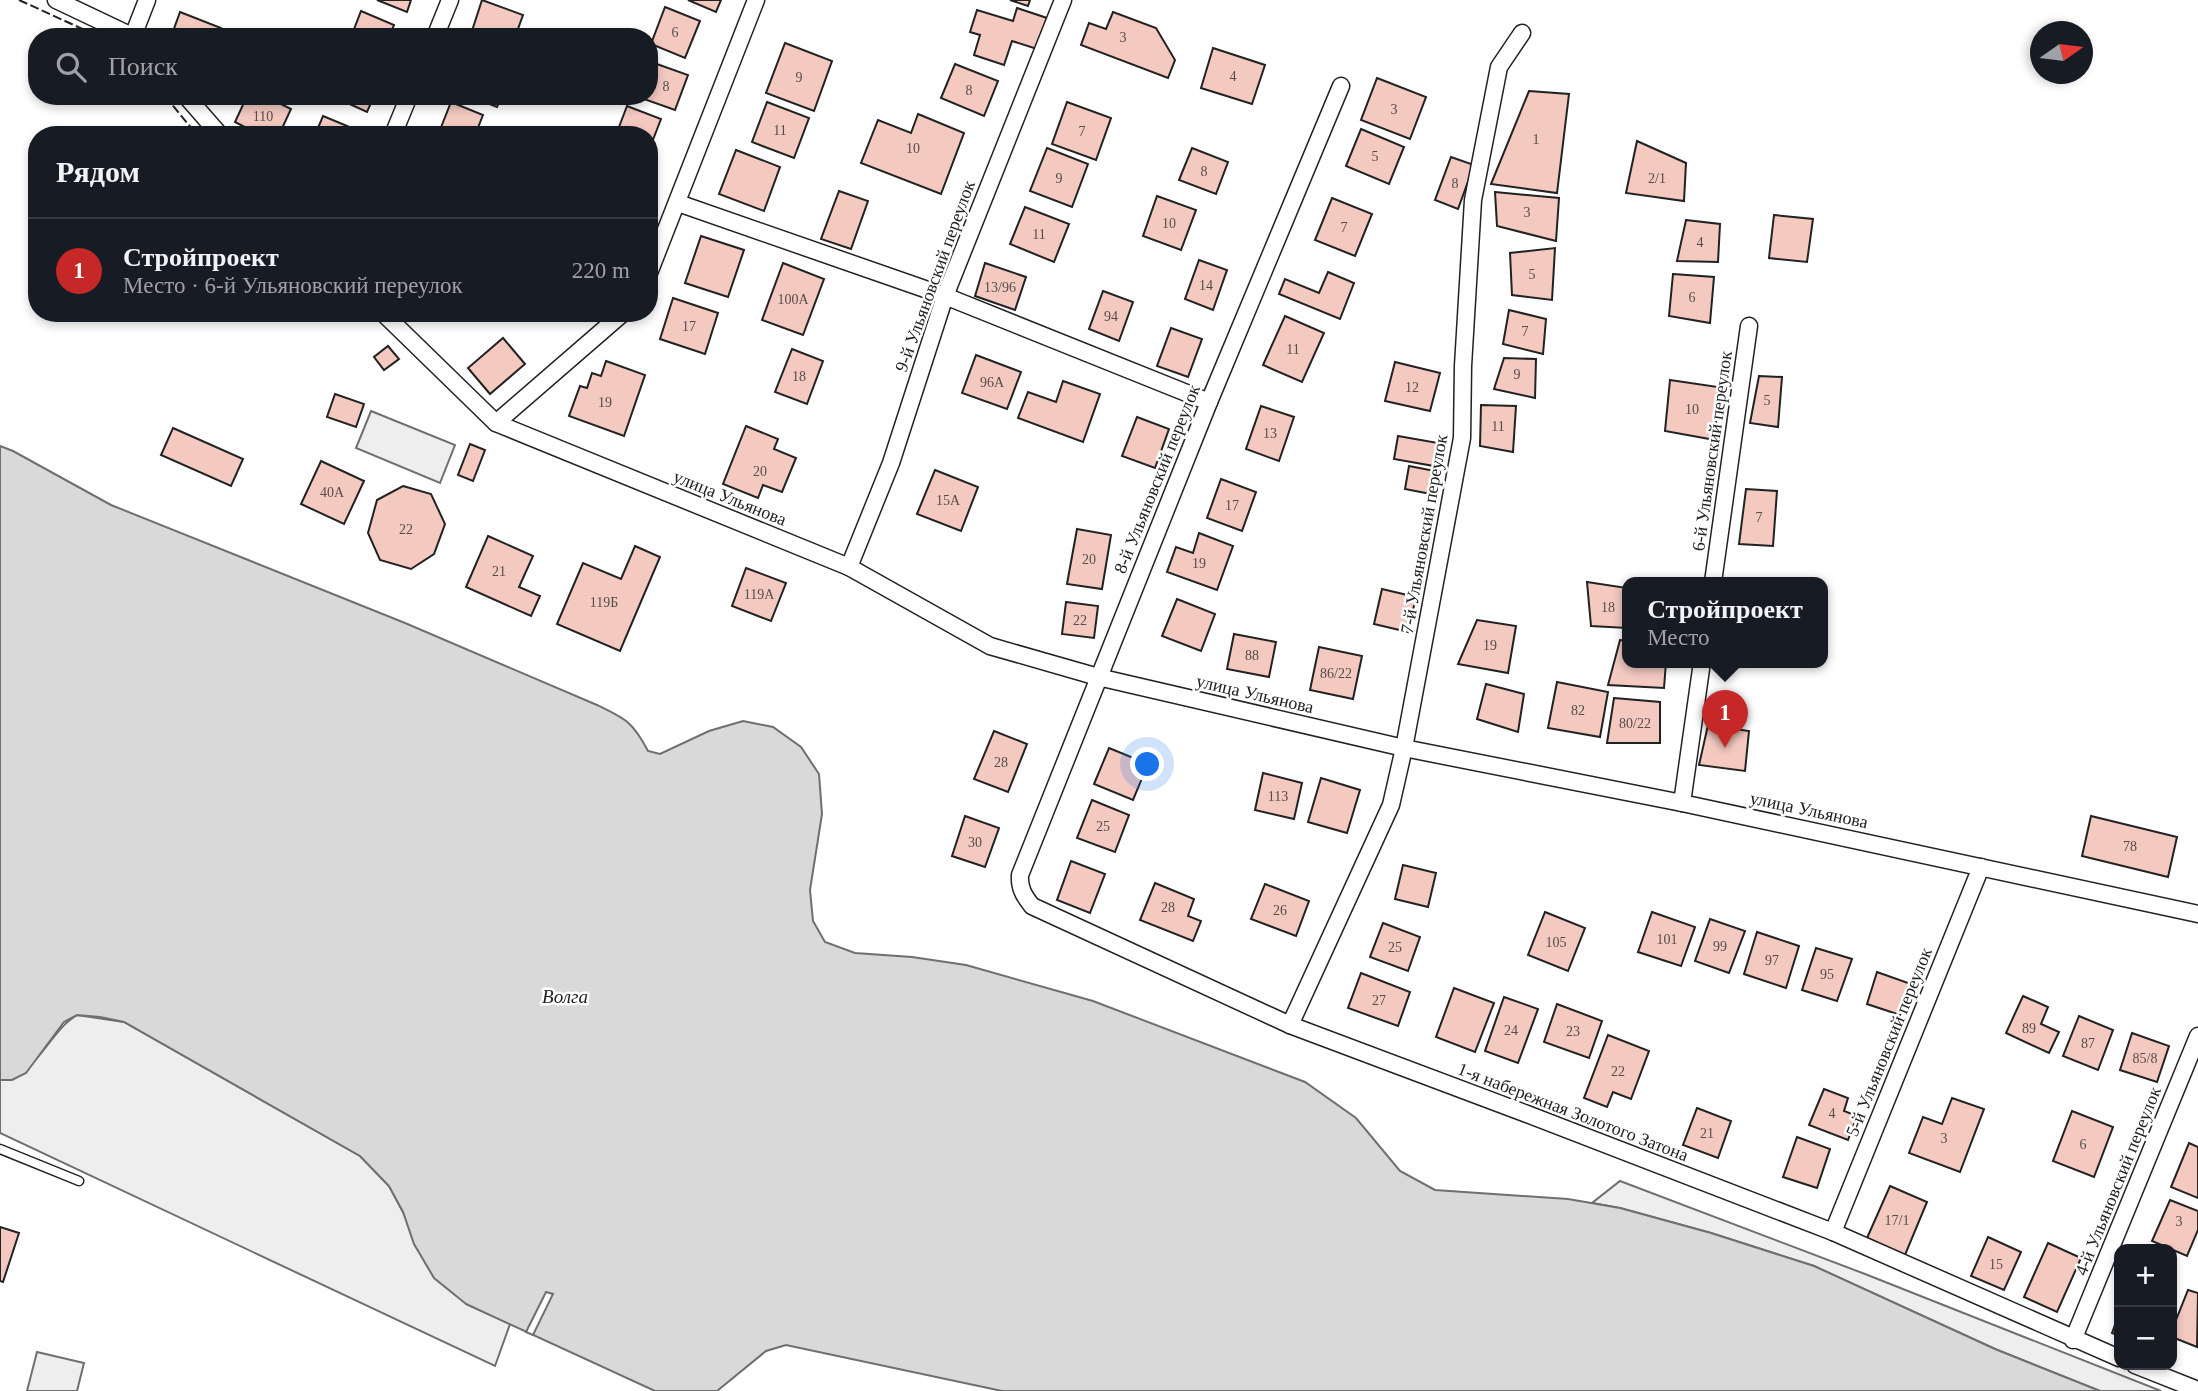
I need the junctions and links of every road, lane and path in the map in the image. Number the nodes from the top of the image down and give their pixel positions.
1 (56, 0) edge
2 (147, 0) edge
3 (450, 0) edge
4 (756, 0) edge
5 (1063, 0) edge
6 (116, 28) edge
7 (136, 28) edge
8 (439, 28) edge
9 (1522, 33) dead end
10 (1341, 86) dead end
11 (194, 105) edge
12 (406, 105) edge
13 (212, 126) edge
14 (397, 126) edge
15 (678, 203) junction
16 (658, 252) edge
17 (945, 296) junction
18 (392, 322) edge
19 (613, 322) edge
20 (1749, 326) dead end
21 (1209, 402) junction
22 (496, 423) junction
23 (849, 567) junction
24 (1714, 577) edge
25 (1701, 668) edge
26 (1098, 677) junction
27 (1404, 748) junction
28 (1682, 803) junction
29 (1981, 867) junction
30 (1022, 890) joint
31 (2198, 914) edge
32 (1290, 1025) junction
33 (2198, 1036) edge
34 (0, 1149) edge
35 (79, 1181) dead end
36 (1833, 1232) junction
37 (2073, 1340) junction
38 (2114, 1357) edge
39 (2148, 1370) edge
40 (2198, 1390) edge

1 - 6 street
2 - 7 street
3 - 8 street
4 - 15 street
5 - 17 street, 9-й Ульяновский переулок
9 - 27 street, 7-й Ульяновский переулок
10 - 21 street, 8-й Ульяновский переулок
11 - 13 street
12 - 14 street
15 - 16 street
15 - 17 street
17 - 21 street
17 - 23 street, 9-й Ульяновский переулок
18 - 22 street, улица Ульянова
19 - 22 street
20 - 24 street, 6-й Ульяновский переулок
21 - 26 street, 8-й Ульяновский переулок
22 - 23 street, улица Ульянова
23 - 26 street, улица Ульянова
25 - 28 street
26 - 27 street, улица Ульянова
26 - 30 street, 8-й Ульяновский переулок
27 - 28 street, улица Ульянова
27 - 32 street, 7-й Ульяновский переулок
28 - 29 street, улица Ульянова
29 - 31 street, улица Ульянова
29 - 36 street, 5-й Ульяновский переулок
30 - 32 street, 1-я набережная Золотого Затона
32 - 36 street, 1-я набережная Золотого Затона
33 - 37 street, 4-й Ульяновский переулок
34 - 35 lane
36 - 37 street, 1-я набережная Золотого Затона
37 - 38 street, 1-я набережная Золотого Затона
39 - 40 street

